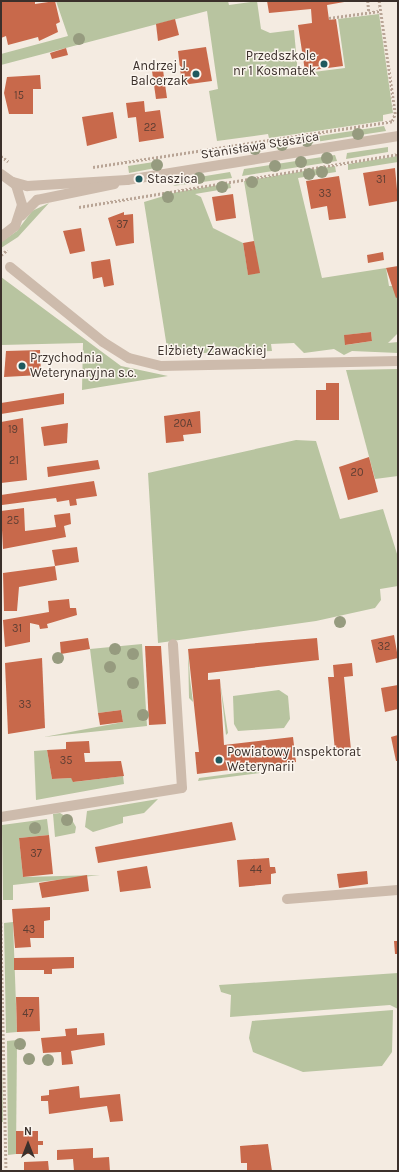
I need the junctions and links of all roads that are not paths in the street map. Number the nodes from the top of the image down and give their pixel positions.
1 (398, 136) edge
2 (1, 174) edge
3 (127, 180) junction
4 (13, 182) junction
5 (21, 216) junction
6 (1, 237) edge
7 (10, 267) dead end
8 (398, 361) edge
9 (173, 644) dead end
10 (1, 817) edge
11 (398, 890) edge
12 (286, 899) dead end

1 - 3 street, Stanisława Staszica
2 - 4 street
3 - 4 street, Stanisława Staszica
3 - 5 street, Stanisława Staszica
4 - 5 street
5 - 6 street, Stanisława Staszica
7 - 8 street, Elżbiety Zawackiej
9 - 10 street
11 - 12 street

